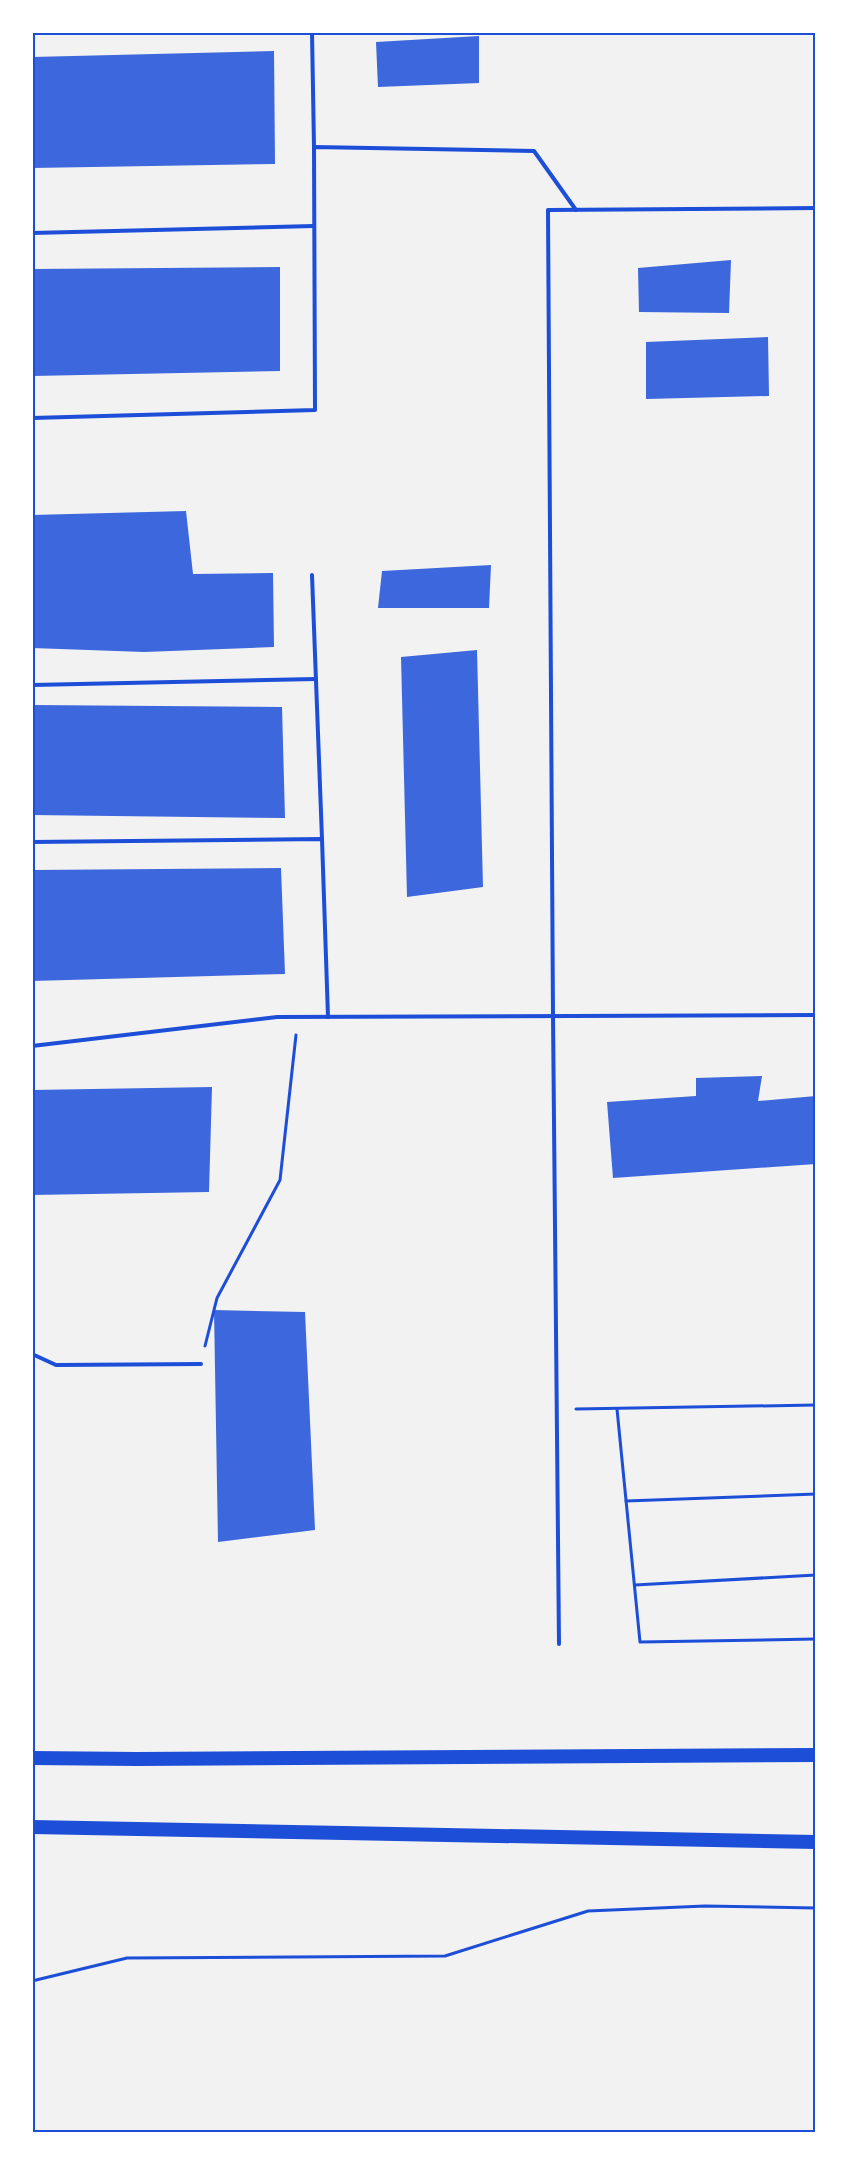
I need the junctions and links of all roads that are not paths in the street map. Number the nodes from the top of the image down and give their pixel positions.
1 (312, 32) edge
2 (314, 147) junction
3 (816, 208) edge
4 (576, 210) junction
5 (314, 226) junction
6 (32, 233) edge
7 (32, 418) edge
8 (312, 575) dead end
9 (316, 679) junction
10 (32, 685) edge
11 (322, 840) junction
12 (32, 842) edge
13 (816, 1015) edge
14 (553, 1016) junction
15 (328, 1017) junction
16 (32, 1046) edge
17 (32, 1354) edge
18 (201, 1364) road end
19 (560, 1644) dead end
20 (816, 1755) edge
21 (32, 1758) edge
22 (32, 1827) edge
23 (816, 1842) edge

1 - 2 lane
2 - 4 lane
2 - 5 lane
3 - 4 lane
4 - 14 lane
5 - 6 lane
5 - 7 lane
8 - 9 lane
9 - 10 lane
9 - 11 lane
11 - 12 lane
11 - 15 lane
13 - 14 lane
14 - 15 lane
14 - 19 lane
15 - 16 lane
17 - 18 lane
20 - 21 highway
22 - 23 highway

